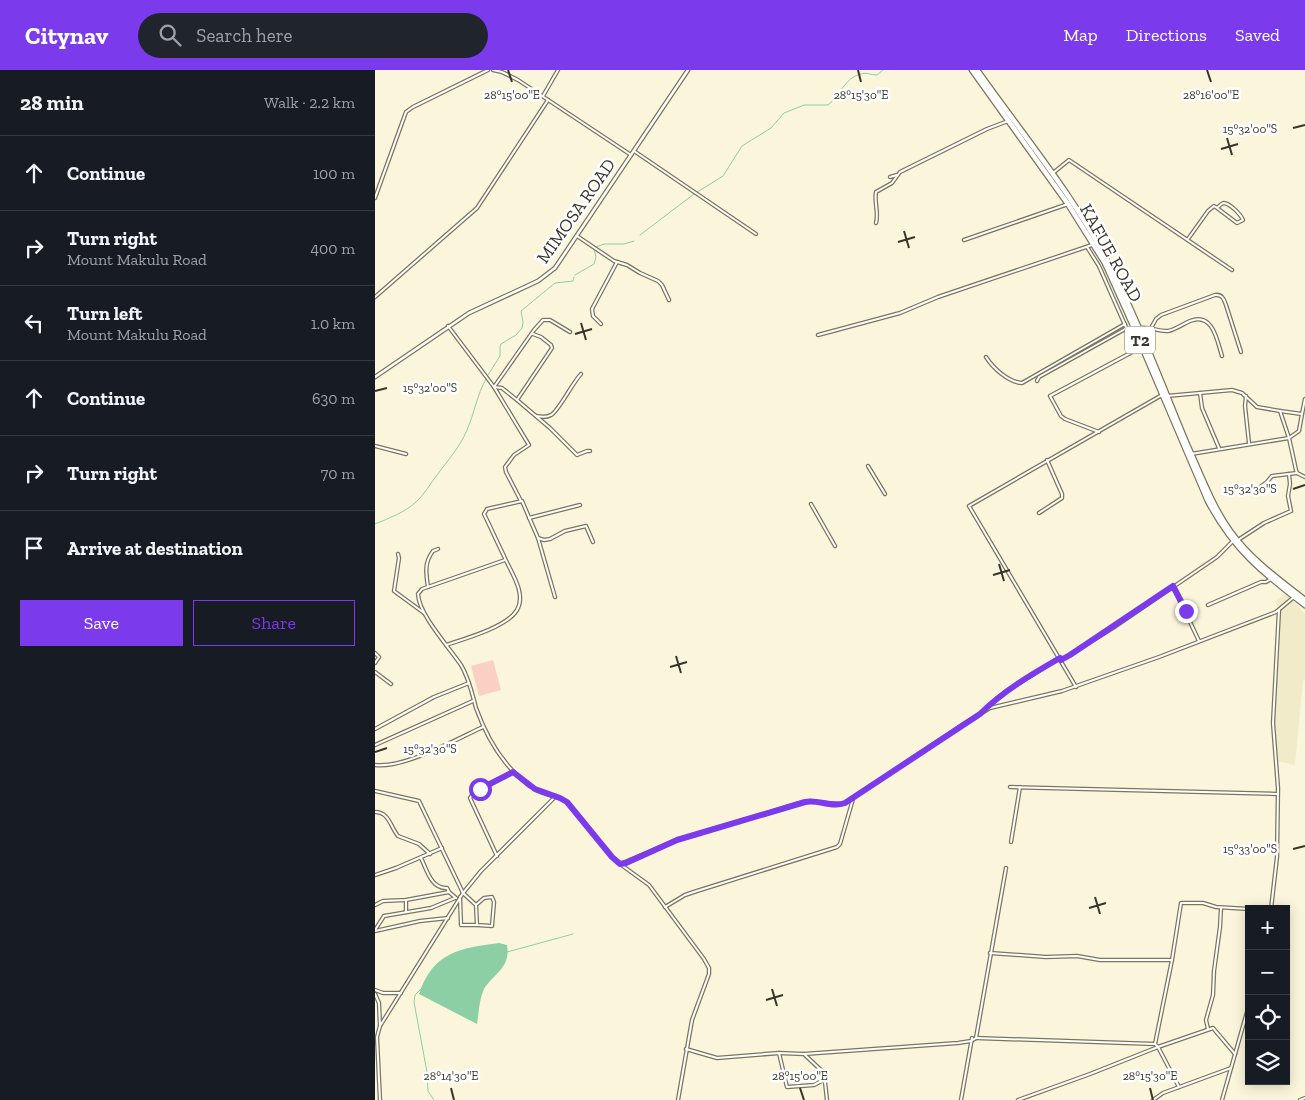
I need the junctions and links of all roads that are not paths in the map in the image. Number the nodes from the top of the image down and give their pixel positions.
1 (487, 70) edge
2 (493, 70) edge
3 (558, 70) edge
4 (688, 70) edge
5 (972, 70) edge
6 (977, 70) edge
7 (543, 96) junction
8 (548, 100) junction
9 (1008, 121) junction
10 (634, 151) junction
11 (631, 155) junction
12 (898, 174) junction
13 (1052, 174) junction
14 (890, 177) dead end
15 (375, 198) edge
16 (1068, 204) junction
17 (1217, 208) junction
18 (876, 223) dead end
19 (756, 234) dead end
20 (577, 236) junction
21 (1188, 239) junction
22 (964, 240) dead end
23 (1094, 244) junction
24 (1087, 247) junction
25 (617, 262) junction
26 (1232, 270) dead end
27 (1117, 286) junction
28 (1109, 290) junction
29 (375, 297) edge
30 (669, 300) dead end
31 (1132, 323) junction
32 (601, 324) dead end
33 (448, 326) junction
34 (1126, 326) junction
35 (1139, 328) junction
36 (1151, 328) junction
37 (570, 332) dead end
38 (533, 334) junction
39 (818, 335) dead end
40 (1241, 352) dead end
41 (1222, 356) dead end
42 (987, 357) dead end
43 (581, 374) dead end
44 (375, 377) edge
45 (1037, 381) dead end
46 (494, 387) junction
47 (1200, 393) junction
48 (1164, 395) junction
49 (1246, 396) junction
50 (1305, 399) edge
51 (517, 400) junction
52 (1280, 411) junction
53 (1302, 414) junction
54 (536, 416) junction
55 (1099, 432) junction
56 (1289, 438) junction
57 (1249, 444) junction
58 (375, 446) edge
59 (1219, 448) junction
60 (590, 451) dead end
61 (406, 454) dead end
62 (1191, 454) junction
63 (1047, 460) junction
64 (867, 466) dead end
65 (1297, 473) junction
66 (1289, 474) junction
67 (1305, 476) edge
68 (1260, 486) dead end
69 (885, 494) dead end
70 (522, 501) junction
71 (811, 504) dead end
72 (580, 505) dead end
73 (1039, 513) dead end
74 (529, 518) junction
75 (538, 538) junction
76 (1235, 541) junction
77 (593, 542) dead end
78 (835, 546) dead end
79 (438, 549) dead end
80 (398, 554) dead end
81 (505, 560) junction
82 (1271, 579) junction
83 (1173, 586) junction
84 (429, 587) junction
85 (555, 597) dead end
86 (1294, 597) junction
87 (1305, 600) edge
88 (1207, 605) dead end
89 (1305, 605) edge
90 (1279, 610) junction
91 (426, 615) junction
92 (1199, 641) junction
93 (445, 645) junction
94 (375, 653) edge
95 (1061, 659) junction
96 (375, 663) edge
97 (375, 672) edge
98 (469, 683) junction
99 (391, 684) dead end
100 (1076, 687) junction
101 (474, 700) junction
102 (980, 714) junction
103 (483, 727) junction
104 (375, 729) edge
105 (375, 745) edge
106 (375, 765) edge
107 (513, 772) junction
108 (1009, 787) dead end
109 (1020, 787) junction
110 (375, 791) edge
111 (1278, 794) junction
112 (556, 796) junction
113 (853, 798) junction
114 (375, 812) edge
115 (1011, 842) dead end
116 (442, 848) junction
117 (430, 854) junction
118 (497, 856) junction
119 (421, 858) junction
120 (620, 864) junction
121 (1006, 868) dead end
122 (375, 875) edge
123 (449, 892) junction
124 (463, 893) junction
125 (460, 897) junction
126 (456, 899) junction
127 (406, 900) junction
128 (375, 905) edge
129 (476, 905) junction
130 (1271, 905) edge
131 (665, 907) junction
132 (1221, 908) junction
133 (1245, 909) edge
134 (406, 912) junction
135 (448, 918) junction
136 (477, 925) junction
137 (375, 930) edge
138 (990, 953) junction
139 (1172, 960) junction
140 (375, 990) edge
141 (401, 993) junction
142 (375, 994) edge
143 (1245, 1019) edge
144 (380, 1026) junction
145 (1208, 1029) junction
146 (976, 1038) junction
147 (972, 1040) junction
148 (1155, 1044) junction
149 (1158, 1046) junction
150 (686, 1049) junction
151 (779, 1053) junction
152 (804, 1054) junction
153 (1235, 1054) junction
154 (1231, 1068) junction
155 (825, 1079) junction
156 (1179, 1087) junction
157 (1305, 1098) edge
158 (380, 1100) edge
159 (678, 1100) edge
160 (827, 1100) edge
161 (961, 1100) edge
162 (1018, 1100) edge
163 (1153, 1100) edge
164 (1222, 1100) edge
165 (1300, 1100) edge

1 - 15 street
2 - 7 street
3 - 7 street
4 - 10 street, MIMOSA ROAD
5 - 9 highway, KAFUE ROAD / T2
6 - 13 highway, KAFUE ROAD / T2
7 - 8 street
8 - 11 street
8 - 29 street
9 - 12 street
9 - 16 highway, KAFUE ROAD / T2
10 - 11 street, MIMOSA ROAD
10 - 19 street
11 - 20 street, MIMOSA ROAD
12 - 14 street
12 - 18 street
13 - 21 street
13 - 35 highway, KAFUE ROAD / T2
16 - 22 street
16 - 23 highway, KAFUE ROAD / T2
17 - 17 street
17 - 21 street
20 - 25 street
20 - 33 street, MIMOSA ROAD
21 - 26 street
23 - 24 street
23 - 27 highway, KAFUE ROAD / T2
24 - 28 street
24 - 39 street
25 - 30 street
25 - 32 street
27 - 28 street
27 - 31 highway, KAFUE ROAD / T2
28 - 34 street
31 - 34 street
31 - 48 highway, KAFUE ROAD / T2
33 - 44 street, MIMOSA ROAD
33 - 46 street
34 - 42 street
34 - 45 street
34 - 55 street
35 - 36 street
35 - 48 highway, KAFUE ROAD / T2
36 - 40 street
36 - 41 street
37 - 38 street
38 - 46 street
38 - 51 street
43 - 54 street
46 - 51 street
46 - 70 street
47 - 48 street
47 - 49 street
47 - 59 street
48 - 55 street
48 - 62 highway, KAFUE ROAD / T2
48 - 76 highway, KAFUE ROAD / T2
49 - 52 street
49 - 57 street
50 - 53 street
51 - 54 street
52 - 53 street
52 - 56 street
53 - 56 street
54 - 60 street
55 - 63 street
56 - 57 street
56 - 65 street
57 - 59 street
58 - 61 street
59 - 62 street
62 - 76 highway, KAFUE ROAD / T2
63 - 73 street
63 - 95 street
64 - 69 street
65 - 66 street
65 - 67 street
66 - 68 street
66 - 76 street
70 - 74 street
70 - 81 street
71 - 78 street
72 - 74 street
74 - 75 street
75 - 77 street
75 - 85 street
76 - 82 highway, KAFUE ROAD / T2
76 - 83 street
76 - 87 highway, KAFUE ROAD / T2
79 - 84 street
80 - 91 street
81 - 84 street
81 - 93 street
82 - 86 highway, KAFUE ROAD / T2
82 - 88 street
83 - 92 street
83 - 95 street
84 - 91 street
86 - 89 highway, KAFUE ROAD / T2
86 - 90 street
90 - 92 street
90 - 111 street
91 - 93 street
92 - 100 street
93 - 98 street
94 - 96 street
95 - 100 street
95 - 102 street
97 - 99 street
98 - 101 street
98 - 104 street
100 - 102 street
101 - 103 street
101 - 105 street
102 - 113 street
103 - 106 street
103 - 107 street
107 - 112 street
107 - 118 street
108 - 109 street
109 - 111 street
109 - 115 street
110 - 116 street
111 - 130 street
112 - 118 street
112 - 120 street
113 - 120 street
113 - 131 street
114 - 117 street
116 - 117 street
116 - 124 street
117 - 119 street
118 - 124 street
119 - 122 street
119 - 123 street
120 - 131 street
121 - 138 street
123 - 126 street
123 - 127 street
124 - 125 street
124 - 129 street
125 - 126 street
125 - 136 street
126 - 134 street
126 - 135 street
127 - 128 street
127 - 134 street
129 - 136 street
129 - 136 street
131 - 150 street
132 - 133 street
132 - 139 street
132 - 145 street
134 - 137 street
135 - 137 street
135 - 141 street
138 - 139 street
138 - 146 street
139 - 148 street
140 - 141 street
141 - 144 street
142 - 144 street
143 - 153 street
144 - 158 street
145 - 149 street
145 - 153 street
146 - 147 street
146 - 148 street
147 - 152 street
147 - 161 street
148 - 149 street
149 - 156 street
149 - 162 street
150 - 151 street
150 - 159 street
151 - 152 street
151 - 155 street
152 - 155 street
153 - 154 street
154 - 156 street
154 - 164 street
155 - 160 street
156 - 163 street
157 - 165 street

